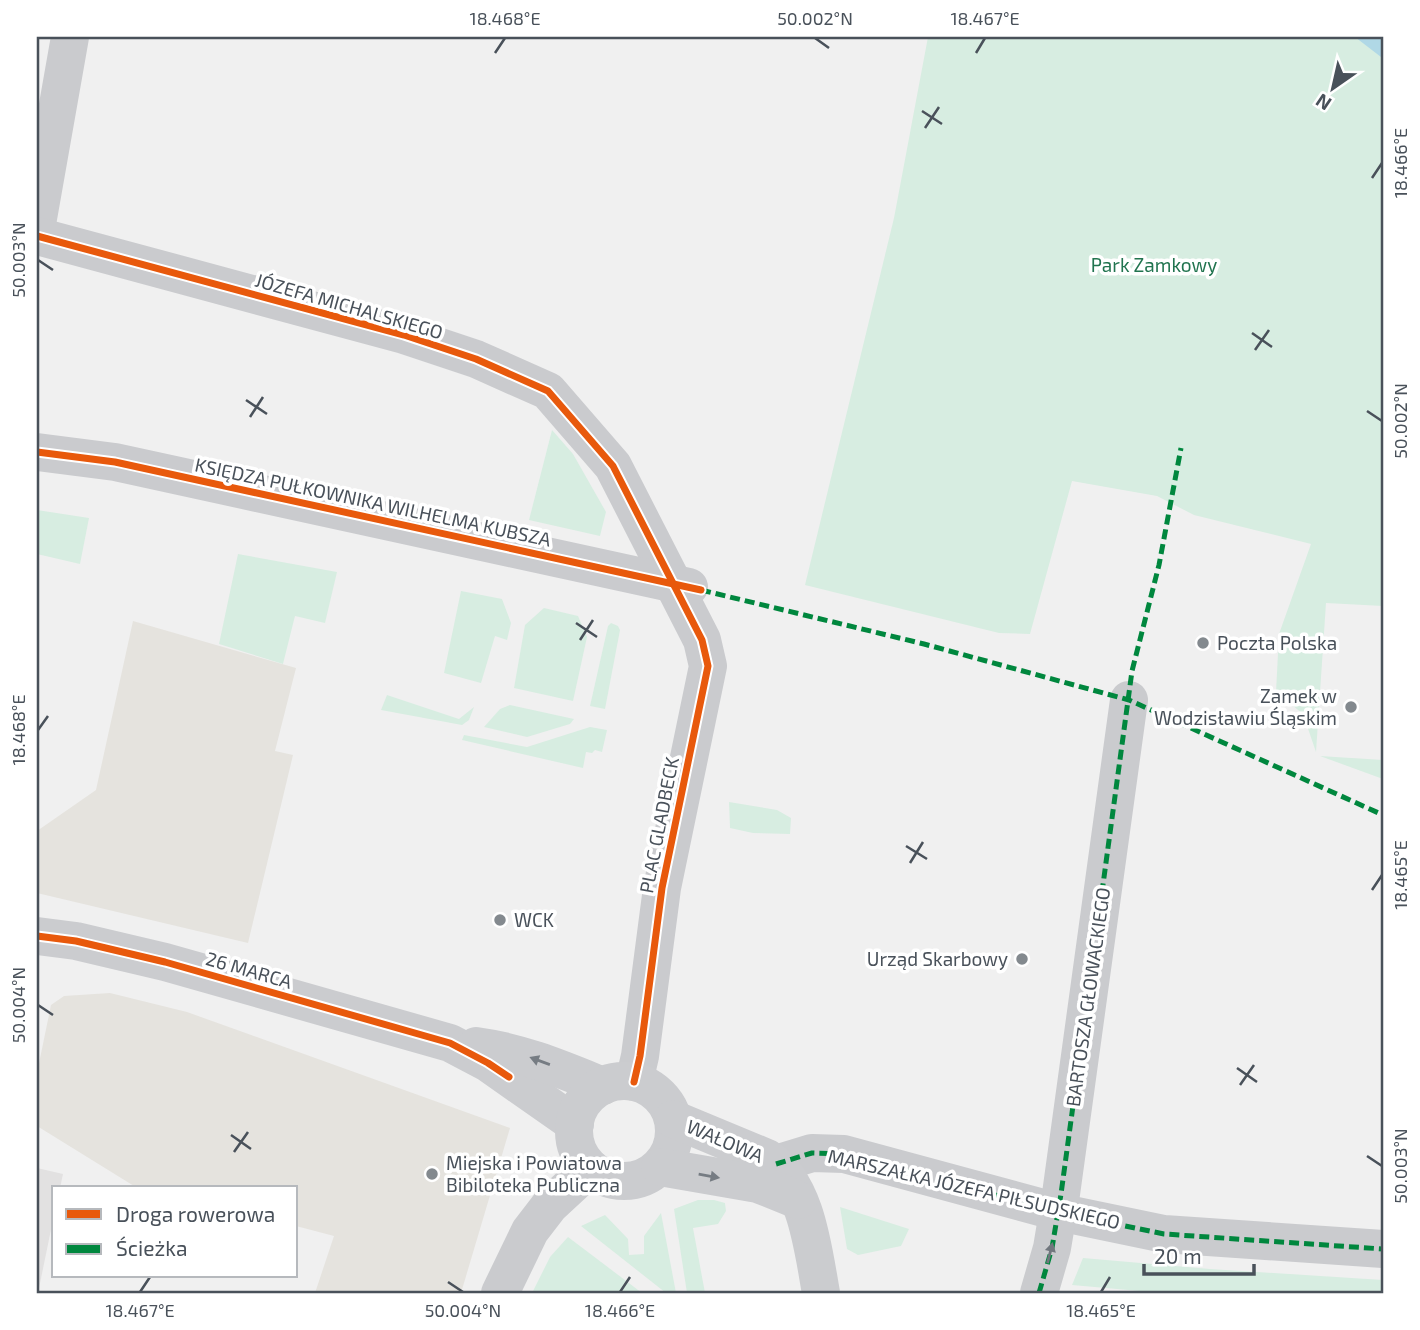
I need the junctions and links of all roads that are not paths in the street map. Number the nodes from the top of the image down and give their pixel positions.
1 (70, 37) edge
2 (37, 223) edge
3 (37, 236) edge
4 (37, 452) edge
5 (686, 586) junction
6 (1129, 700) dead end
7 (37, 936) edge
8 (450, 1043) junction
9 (618, 1084) junction
10 (673, 1119) junction
11 (575, 1124) junction
12 (776, 1164) junction
13 (660, 1167) junction
14 (590, 1168) junction
15 (798, 1200) junction
16 (1058, 1212) junction
17 (1383, 1249) edge
18 (500, 1293) edge
19 (821, 1293) edge
20 (1039, 1293) edge

1 - 2 street
3 - 5 street, JÓZEFA MICHALSKIEGO
4 - 5 street, KSIĘDZA PUŁKOWNIKA WILHELMA KUBSZA
5 - 9 street, PLAC GLADBECK
6 - 16 street, BARTOSZA GŁOWACKIEGO
7 - 8 street, 26 MARCA
9 -> 8 street, 26 MARCA
8 - 11 street, 26 MARCA
9 - 10 street
9 - 11 street
10 - 12 street, WAŁOWA
10 - 13 street
11 - 14 street
12 - 15 street, WAŁOWA
12 - 16 street, MARSZAŁKA JÓZEFA PIŁSUDSKIEGO
13 - 14 street
13 -> 15 street, WAŁOWA
14 - 18 street
15 - 19 street, WAŁOWA
16 - 17 street, MARSZAŁKA JÓZEFA PIŁSUDSKIEGO
20 -> 16 street, BARTOSZA GŁOWACKIEGO

